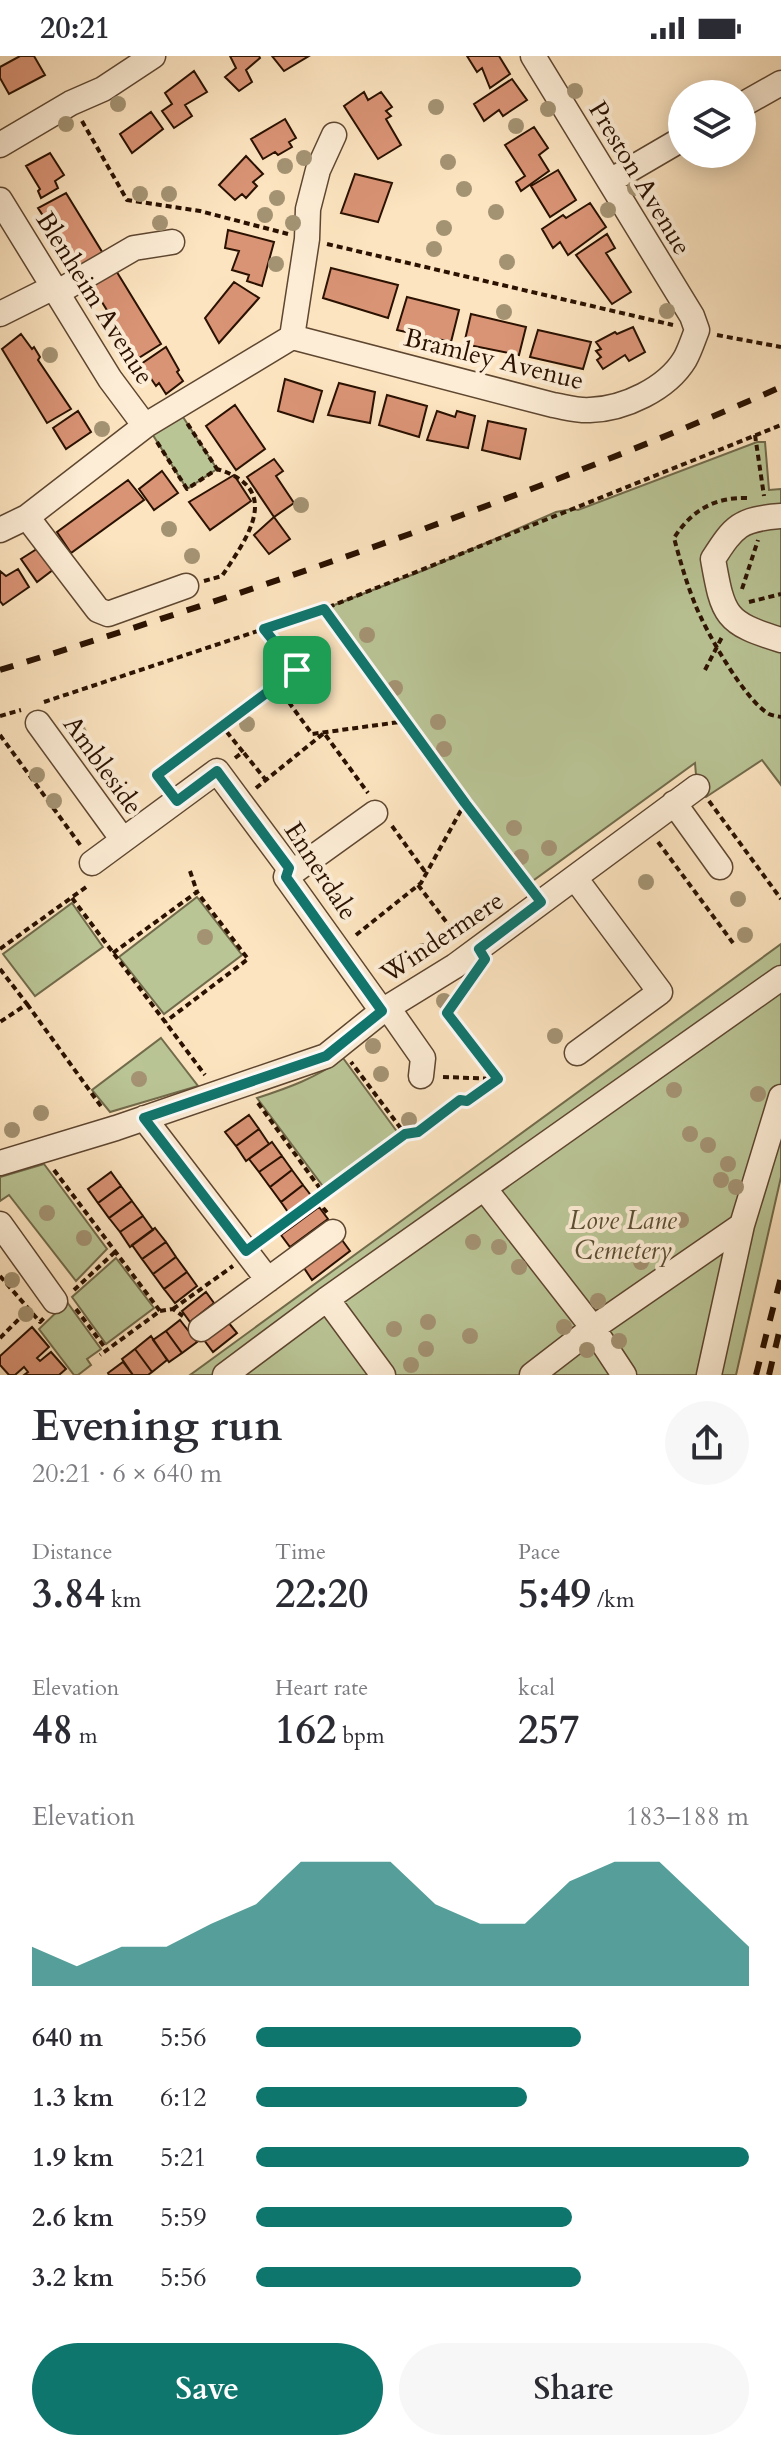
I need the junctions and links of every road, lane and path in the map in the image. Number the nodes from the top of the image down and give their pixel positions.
1 (153, 56) edge
2 (533, 56) edge
3 (781, 83) edge
4 (756, 97) edge
5 (71, 103) junction
6 (334, 135) dead end
7 (0, 145) edge
8 (668, 147) edge
9 (610, 181) junction
10 (0, 200) edge
11 (307, 239) junction
12 (172, 242) dead end
13 (56, 289) junction
14 (1, 320) edge
15 (697, 330) junction
16 (292, 337) junction
17 (781, 347) edge
18 (177, 407) junction
19 (781, 425) edge
20 (146, 426) junction
21 (755, 435) junction
22 (217, 469) junction
23 (27, 517) junction
24 (772, 517) edge
25 (0, 530) edge
26 (186, 586) joint
27 (781, 594) edge
28 (324, 609) junction
29 (731, 618) junction
30 (264, 629) junction
31 (781, 640) edge
32 (705, 670) dead end
33 (277, 686) junction
34 (37, 710) junction
35 (0, 716) edge
36 (407, 721) junction
37 (222, 726) junction
38 (324, 733) junction
39 (0, 735) edge
40 (243, 752) junction
41 (217, 771) junction
42 (265, 779) junction
43 (697, 787) joint
44 (177, 801) junction
45 (240, 802) junction
46 (465, 803) junction
47 (674, 803) junction
48 (378, 811) junction
49 (645, 825) junction
50 (123, 840) junction
51 (93, 862) junction
52 (720, 867) dead end
53 (190, 871) dead end
54 (426, 873) junction
55 (286, 877) junction
56 (575, 878) junction
57 (418, 885) junction
58 (197, 892) junction
59 (72, 898) junction
60 (781, 899) edge
61 (541, 902) junction
62 (733, 943) dead end
63 (0, 949) edge
64 (338, 949) junction
65 (113, 953) junction
66 (0, 969) edge
67 (462, 973) junction
68 (781, 978) edge
69 (27, 1004) junction
70 (385, 1010) junction
71 (0, 1022) edge
72 (165, 1022) junction
73 (339, 1046) junction
74 (577, 1053) dead end
75 (421, 1076) joint
76 (498, 1079) junction
77 (247, 1084) junction
78 (218, 1093) junction
79 (781, 1097) edge
80 (144, 1118) junction
81 (116, 1128) junction
82 (405, 1134) junction
83 (40, 1152) junction
84 (0, 1163) edge
85 (484, 1188) junction
86 (324, 1194) junction
87 (0, 1224) edge
88 (742, 1225) junction
89 (333, 1232) dead end
90 (116, 1251) junction
91 (248, 1253) junction
92 (0, 1276) edge
93 (268, 1280) junction
94 (327, 1299) junction
95 (59, 1302) junction
96 (173, 1309) dead end
97 (28, 1310) junction
98 (593, 1328) junction
99 (201, 1329) dead end
100 (0, 1338) edge
101 (106, 1349) junction
102 (100, 1355) dead end
103 (225, 1375) edge
104 (383, 1375) edge
105 (532, 1375) edge
106 (624, 1375) edge
107 (709, 1375) edge

1 - 5 street
2 - 9 street, Preston Avenue
3 - 4 street
5 - 7 street
5 - 11 path
6 - 11 street
8 - 9 street
9 - 15 street, Preston Avenue
10 - 13 street, Blenheim Avenue
11 - 15 path
11 - 16 street
12 - 13 street
13 - 14 street
13 - 20 street, Blenheim Avenue
15 - 16 street, Bramley Avenue
15 - 17 path
16 - 18 street
18 - 20 street
18 - 22 path
19 - 21 path
20 - 22 path
20 - 23 street
21 - 24 path
21 - 28 path
22 - 26 path
23 - 25 street
23 - 26 street
24 - 27 path
24 - 29 street
28 - 30 path
28 - 36 path
29 - 31 street
29 - 32 path
30 - 33 path
30 - 34 path
33 - 37 path
33 - 38 path
34 - 35 path
34 - 50 street, Ambleside
36 - 38 path
36 - 46 path
37 - 40 path
37 - 44 path
38 - 42 path
38 - 48 path
39 - 51 path
40 - 41 path
40 - 42 path
41 - 44 street
41 - 45 street, Ennerdale
42 - 45 path
43 - 47 street, Windermere
43 - 60 path
44 - 50 street
45 - 55 street, Ennerdale
46 - 54 path
46 - 61 path
47 - 49 street, Windermere
47 - 52 street
48 - 54 path
48 - 55 street
49 - 56 street, Windermere
49 - 62 path
50 - 51 street
51 - 59 path
53 - 58 path
54 - 57 path
55 - 64 street, Ennerdale
56 - 61 street, Windermere
56 - 74 street
57 - 64 path
57 - 67 path
58 - 65 path
58 - 72 path
59 - 63 path
59 - 65 path
61 - 67 street, Windermere
64 - 70 street, Ennerdale
65 - 72 path
66 - 69 path
67 - 70 street, Windermere
67 - 76 path
68 - 85 street
69 - 71 path
69 - 81 path
70 - 73 street, Windermere
70 - 75 street, Ennerdale
72 - 78 path
73 - 77 street, Windermere
73 - 82 path
75 - 76 path
76 - 82 path
77 - 78 street, Windermere
77 - 86 path
78 - 80 street, Windermere
79 - 88 street
80 - 81 street, Windermere
80 - 91 street
81 - 83 street, Windermere
82 - 86 path
83 - 84 street, Windermere
83 - 90 path
85 - 94 street
85 - 98 street
86 - 91 path
87 - 95 street
88 - 98 street
88 - 107 street
89 - 93 street
90 - 95 path
90 - 101 path
91 - 93 street
91 - 96 path
92 - 97 path
93 - 99 street
94 - 103 street
94 - 104 street
95 - 97 path
95 - 97 path
95 - 101 path
97 - 100 path
98 - 105 street
98 - 106 street
101 - 102 path

